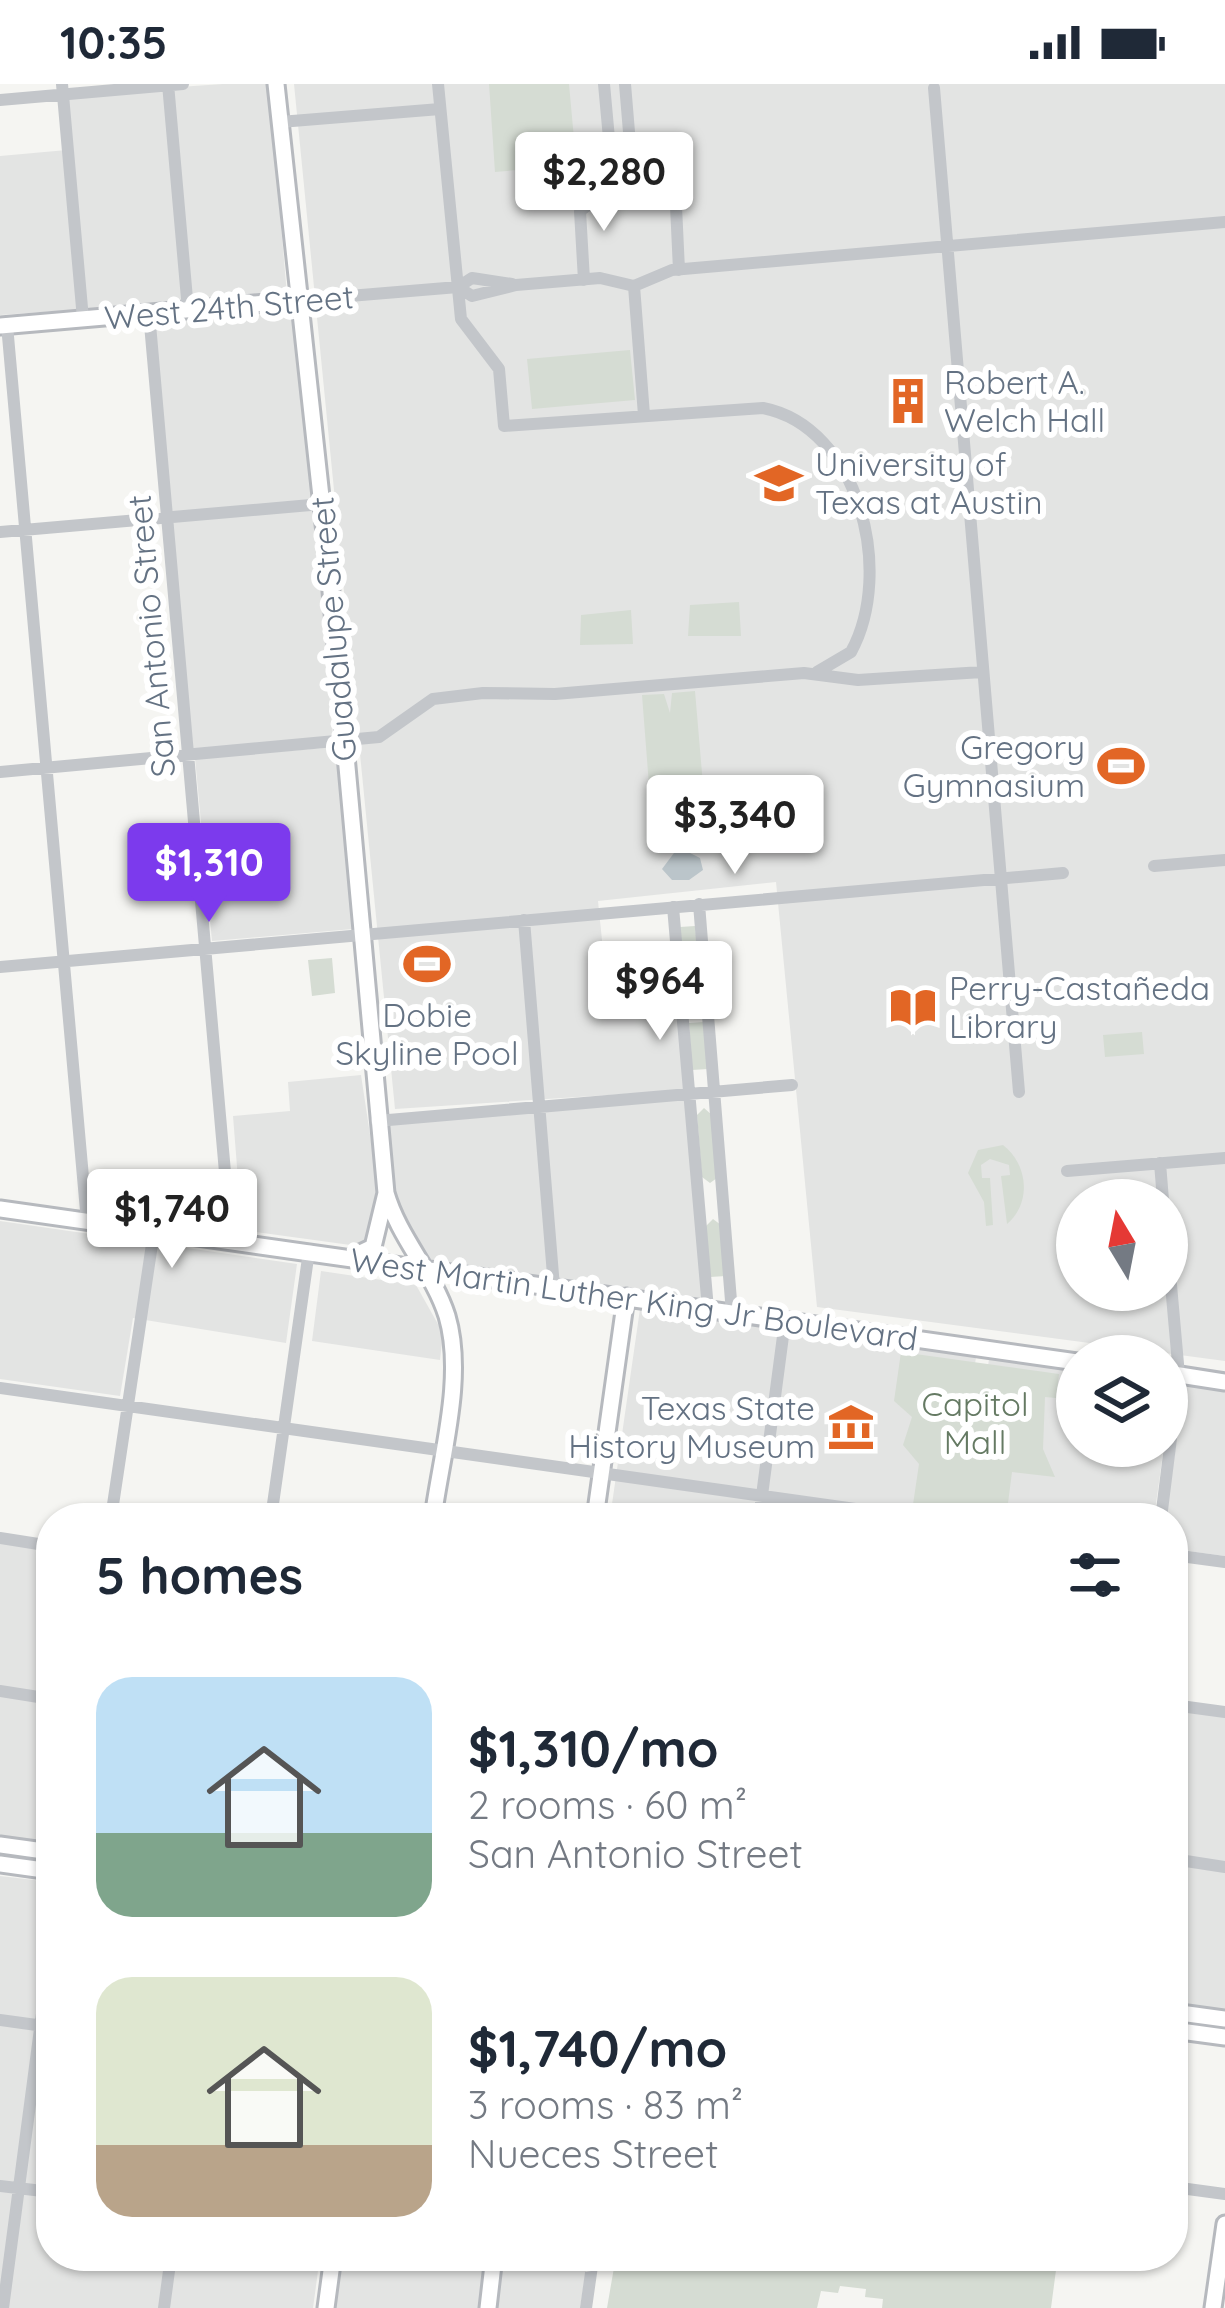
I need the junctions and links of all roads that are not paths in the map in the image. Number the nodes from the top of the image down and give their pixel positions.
1 (183, 84) edge
2 (276, 84) edge
3 (438, 84) edge
4 (168, 85) edge
5 (626, 87) edge
6 (604, 88) edge
7 (934, 88) dead end
8 (62, 89) edge
9 (0, 100) edge
10 (440, 109) junction
11 (280, 122) junction
12 (634, 192) junction
13 (614, 194) junction
14 (1225, 222) edge
15 (947, 248) junction
16 (680, 269) junction
17 (584, 280) junction
18 (638, 285) junction
19 (458, 287) junction
20 (301, 300) junction
21 (188, 310) junction
22 (149, 313) junction
23 (82, 319) junction
24 (4, 326) edge
25 (644, 415) junction
26 (322, 504) junction
27 (166, 517) junction
28 (22, 530) junction
29 (0, 532) edge
30 (982, 671) junction
31 (804, 673) junction
32 (344, 741) junction
33 (189, 755) junction
34 (44, 768) junction
35 (0, 772) edge
36 (1225, 860) edge
37 (1154, 866) dead end
38 (1064, 872) dead end
39 (999, 878) junction
40 (699, 904) junction
41 (673, 907) junction
42 (524, 920) junction
43 (360, 935) junction
44 (208, 949) junction
45 (62, 962) junction
46 (0, 967) edge
47 (792, 1085) dead end
48 (715, 1091) junction
49 (1019, 1092) dead end
50 (688, 1094) junction
51 (538, 1106) junction
52 (377, 1121) junction
53 (1225, 1158) edge
54 (1160, 1163) junction
55 (1067, 1171) dead end
56 (1161, 1179) edge
57 (722, 1187) junction
58 (698, 1190) junction
59 (386, 1193) junction
60 (0, 1209) edge
61 (724, 1215) junction
62 (700, 1217) junction
63 (87, 1222) junction
64 (154, 1231) junction
65 (231, 1240) junction
66 (309, 1251) junction
67 (351, 1258) junction
68 (422, 1268) junction
69 (554, 1287) junction
70 (626, 1297) junction
71 (708, 1309) junction
72 (732, 1313) junction
73 (785, 1321) junction
74 (1056, 1359) edge
75 (1188, 1376) edge
76 (1225, 1382) edge
77 (1, 1387) edge
78 (128, 1405) junction
79 (283, 1427) junction
80 (442, 1450) junction
81 (1165, 1467) edge
82 (602, 1473) junction
83 (762, 1496) junction
84 (113, 1503) edge
85 (273, 1503) edge
86 (436, 1503) edge
87 (597, 1503) edge
88 (761, 1503) edge
89 (812, 1503) edge
90 (1162, 1503) edge
91 (0, 1538) edge
92 (36, 1544) edge
93 (1188, 1557) edge
94 (1225, 1562) edge
95 (0, 1691) edge
96 (36, 1697) edge
97 (1188, 1707) edge
98 (1225, 1712) edge
99 (0, 1845) edge
100 (36, 1850) edge
101 (1188, 1861) edge
102 (0, 1864) edge
103 (1225, 1867) edge
104 (36, 1869) edge
105 (1188, 2014) edge
106 (1225, 2019) edge
107 (0, 2020) edge
108 (36, 2025) edge
109 (1188, 2032) edge
110 (1225, 2037) edge
111 (36, 2086) edge
112 (0, 2186) edge
113 (19, 2188) junction
114 (1188, 2189) edge
115 (36, 2190) edge
116 (1225, 2194) edge
117 (1225, 2224) edge
118 (169, 2271) edge
119 (331, 2271) edge
120 (492, 2271) edge
121 (591, 2271) edge
122 (3, 2308) edge
123 (164, 2308) edge
124 (326, 2308) edge
125 (488, 2308) edge
126 (586, 2308) edge
127 (1213, 2308) edge

1 - 4 street
2 - 11 main road, Guadalupe Street
3 - 10 street
4 - 8 street
4 - 21 street
5 - 6 street
5 - 12 street
6 - 13 street
7 - 15 street
8 - 9 street
8 - 23 street
10 - 11 street
10 - 19 street
11 - 20 main road, Guadalupe Street
12 - 13 street
12 - 16 street
13 - 17 street
14 - 15 street
15 - 16 street
15 - 30 street
16 - 18 street
17 - 18 street, West 24th Street
17 - 19 street, West 24th Street
18 - 25 street
19 - 20 street, West 24th Street
19 - 25 street
20 - 21 main road, West 24th Street
20 - 26 main road, Guadalupe Street
21 - 22 main road, West 24th Street
22 - 23 main road, West 24th Street
22 - 27 street, San Antonio Street
23 - 24 main road, West 24th Street
24 - 28 street
25 - 31 street
26 - 27 street
26 - 32 main road, Guadalupe Street
27 - 28 street
27 - 33 street, San Antonio Street
28 - 29 street
28 - 34 street
30 - 31 street
30 - 39 street
31 - 32 street
32 - 33 street
32 - 43 main road, Guadalupe Street
33 - 34 street
33 - 44 street, San Antonio Street
34 - 35 street
34 - 45 street
36 - 37 street
38 - 39 street
39 - 40 street
39 - 49 street
40 - 41 street
40 - 48 street
41 - 42 street
41 - 50 street
42 - 43 street
42 - 51 street
43 - 44 street
43 - 52 main road, Guadalupe Street
44 - 45 street
44 - 65 street, San Antonio Street
45 - 46 street
45 - 63 street
47 - 48 street
48 - 50 street
48 - 57 street
50 - 51 street
50 - 58 street
51 - 52 street
51 - 69 street
52 - 59 main road, Guadalupe Street
53 - 54 street
54 - 55 street
54 - 56 street
57 - 58 street
57 - 61 street
58 - 62 street
59 - 67 main road
59 - 68 main road, Guadalupe Street
60 - 63 main road, West Martin Luther King Jr Boulevard
61 - 62 street
61 - 72 street
62 - 71 street
63 - 64 main road, West Martin Luther King Jr Boulevard
64 - 65 main road, West Martin Luther King Jr Boulevard
64 - 78 street
65 - 66 main road, West Martin Luther King Jr Boulevard
66 - 67 main road, West Martin Luther King Jr Boulevard
66 - 79 street
67 - 68 main road, West Martin Luther King Jr Boulevard
68 - 69 main road, West Martin Luther King Jr Boulevard
68 - 80 main road, Guadalupe Street
69 - 70 main road, West Martin Luther King Jr Boulevard
70 - 71 main road, West Martin Luther King Jr Boulevard
70 - 82 main road
71 - 72 main road, West Martin Luther King Jr Boulevard
72 - 73 main road, West Martin Luther King Jr Boulevard
73 - 74 main road, West Martin Luther King Jr Boulevard
73 - 83 street
75 - 76 main road
77 - 78 street
78 - 79 street
78 - 84 street
79 - 80 street
79 - 85 street
80 - 82 street
80 - 86 main road, Guadalupe Street
81 - 90 street
82 - 83 street
82 - 87 main road
83 - 88 street
83 - 89 street
91 - 92 street
93 - 94 street
95 - 96 street
97 - 98 street
99 - 100 main road
101 - 103 street
102 - 104 main road
105 - 106 main road
107 - 108 street
109 - 110 main road
111 - 113 street
112 - 113 street
113 - 115 street
113 - 122 street
114 - 116 street
117 - 127 main road
118 - 123 street
119 - 124 main road
120 - 125 main road
121 - 126 street

